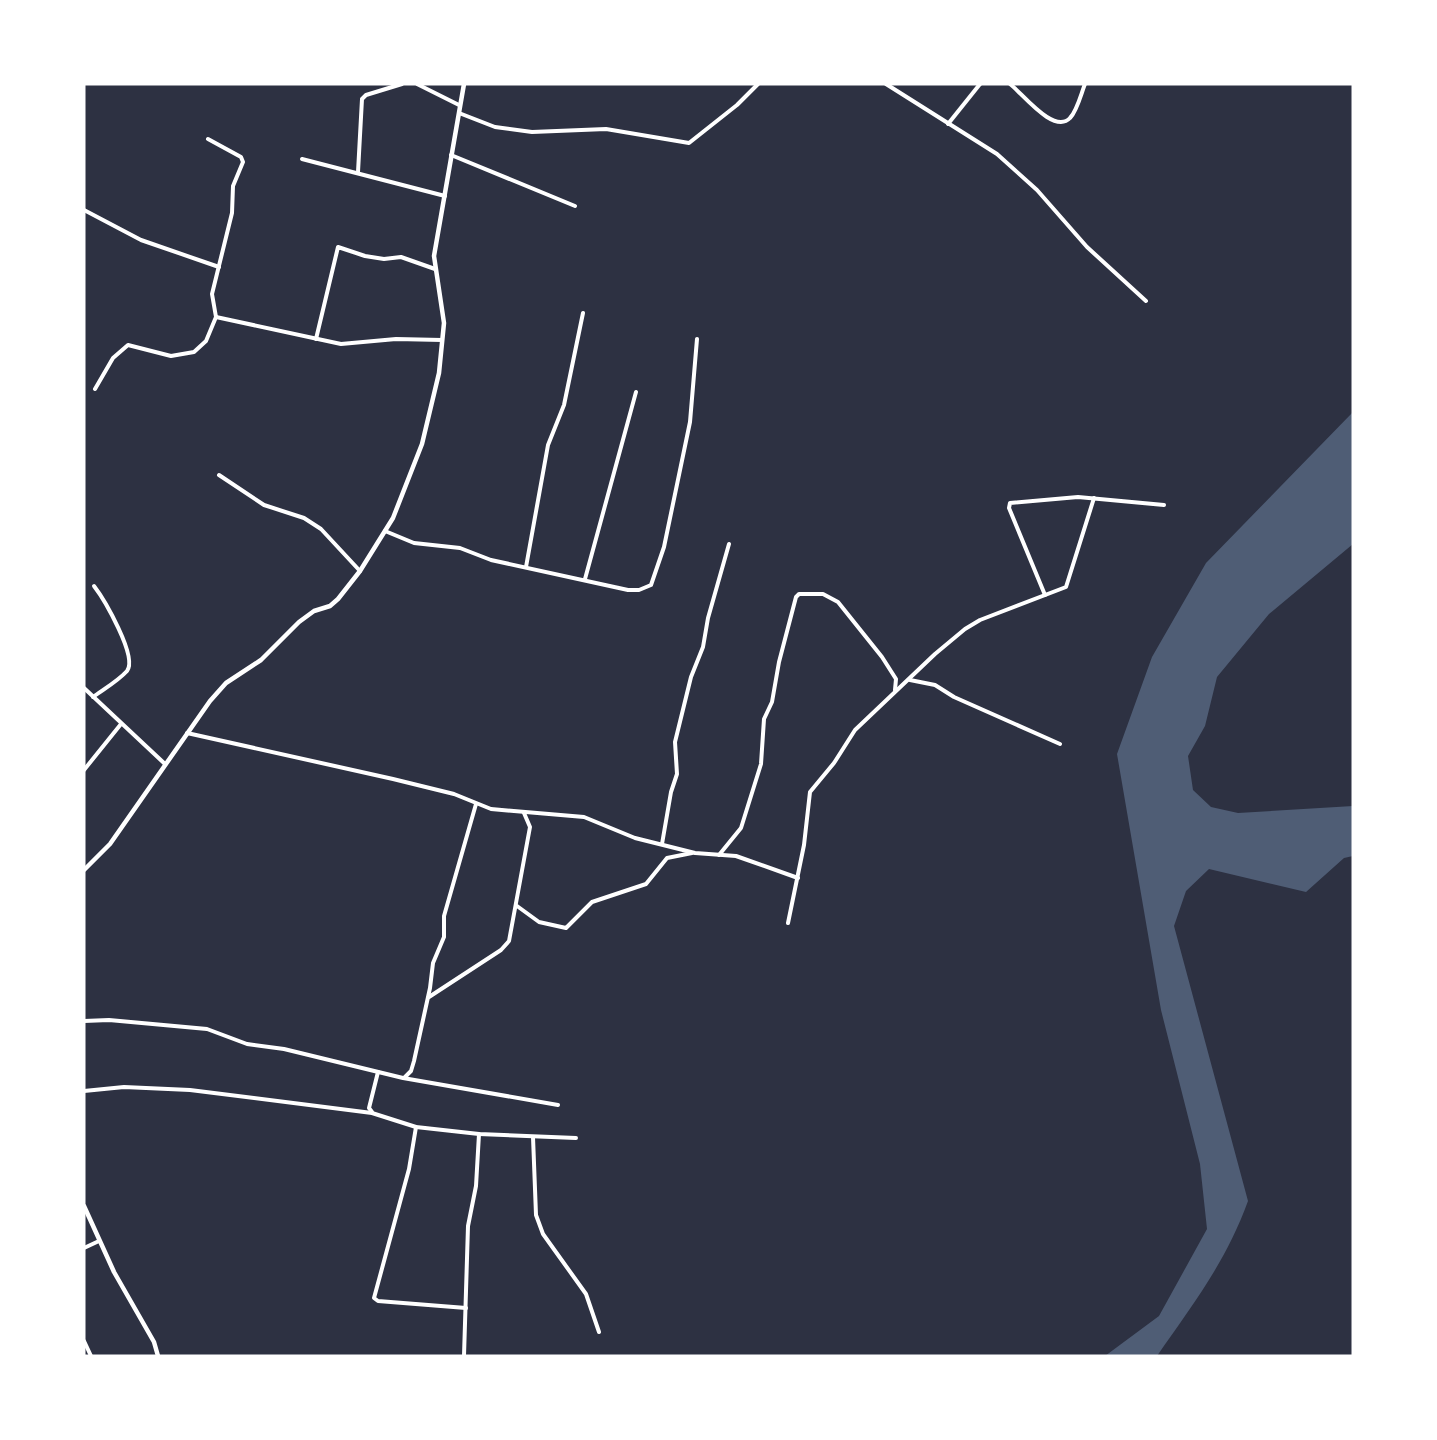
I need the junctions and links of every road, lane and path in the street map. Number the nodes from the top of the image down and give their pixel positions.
1 (402, 84) edge
2 (417, 84) edge
3 (464, 84) edge
4 (758, 84) edge
5 (886, 84) edge
6 (980, 84) edge
7 (1010, 84) edge
8 (1085, 84) edge
9 (459, 105) junction
10 (458, 113) junction
11 (948, 124) junction
12 (208, 139) dead end
13 (451, 155) junction
14 (302, 159) dead end
15 (358, 172) junction
16 (445, 196) junction
17 (575, 206) dead end
18 (84, 210) edge
19 (219, 267) junction
20 (435, 269) junction
21 (1146, 301) dead end
22 (583, 313) dead end
23 (216, 317) junction
24 (316, 339) junction
25 (697, 339) dead end
26 (442, 340) junction
27 (95, 389) dead end
28 (636, 392) dead end
29 (219, 476) dead end
30 (1094, 498) junction
31 (1164, 505) dead end
32 (385, 531) junction
33 (729, 544) dead end
34 (526, 567) junction
35 (360, 571) junction
36 (585, 579) junction
37 (94, 586) dead end
38 (1045, 595) junction
39 (909, 680) junction
40 (84, 688) edge
41 (893, 694) junction
42 (93, 697) junction
43 (121, 724) junction
44 (187, 733) junction
45 (1060, 744) dead end
46 (165, 764) junction
47 (84, 770) edge
48 (476, 804) junction
49 (524, 813) junction
50 (662, 844) junction
51 (695, 853) junction
52 (719, 855) junction
53 (84, 870) edge
54 (798, 878) junction
55 (516, 906) junction
56 (788, 923) dead end
57 (428, 998) junction
58 (84, 1021) edge
59 (378, 1072) junction
60 (403, 1078) junction
61 (84, 1091) edge
62 (558, 1105) dead end
63 (372, 1113) junction
64 (416, 1127) junction
65 (479, 1134) junction
66 (533, 1137) junction
67 (576, 1138) dead end
68 (84, 1206) edge
69 (99, 1241) junction
70 (84, 1248) edge
71 (466, 1308) junction
72 (599, 1332) dead end
73 (84, 1341) edge
74 (91, 1356) edge
75 (158, 1356) edge
76 (464, 1356) edge

1 - 15 street
2 - 9 street
3 - 9 main road
4 - 10 street
5 - 11 street
6 - 11 street
7 - 8 street
9 - 10 main road
10 - 13 main road
11 - 21 street
12 - 19 street
13 - 16 main road
13 - 17 street
14 - 15 street
15 - 16 street
16 - 20 main road
18 - 19 street
19 - 23 street
20 - 24 street
20 - 26 main road
22 - 34 street
23 - 24 street
23 - 27 street
24 - 26 street
25 - 36 street
26 - 32 main road
28 - 36 street
29 - 35 street
30 - 31 street
30 - 38 street
30 - 38 street
32 - 34 street
32 - 35 main road
33 - 50 street
34 - 36 street
35 - 44 main road
37 - 42 street
38 - 39 street
39 - 41 street
39 - 45 street
40 - 42 street
41 - 52 street
41 - 54 street
42 - 43 street
43 - 46 street
43 - 47 street
44 - 46 main road
44 - 48 street
46 - 53 main road
48 - 49 street
48 - 57 street
49 - 50 street
49 - 55 street
50 - 51 street
51 - 52 street
51 - 55 street
52 - 54 street
54 - 56 street
55 - 57 street
57 - 60 street
58 - 59 street
59 - 60 street
59 - 63 street
60 - 62 street
61 - 63 street
63 - 64 street
64 - 65 street
64 - 71 street
65 - 66 street
65 - 71 street
66 - 67 street
66 - 72 street
68 - 69 main road
69 - 70 street
69 - 75 main road
71 - 76 street
73 - 74 street

